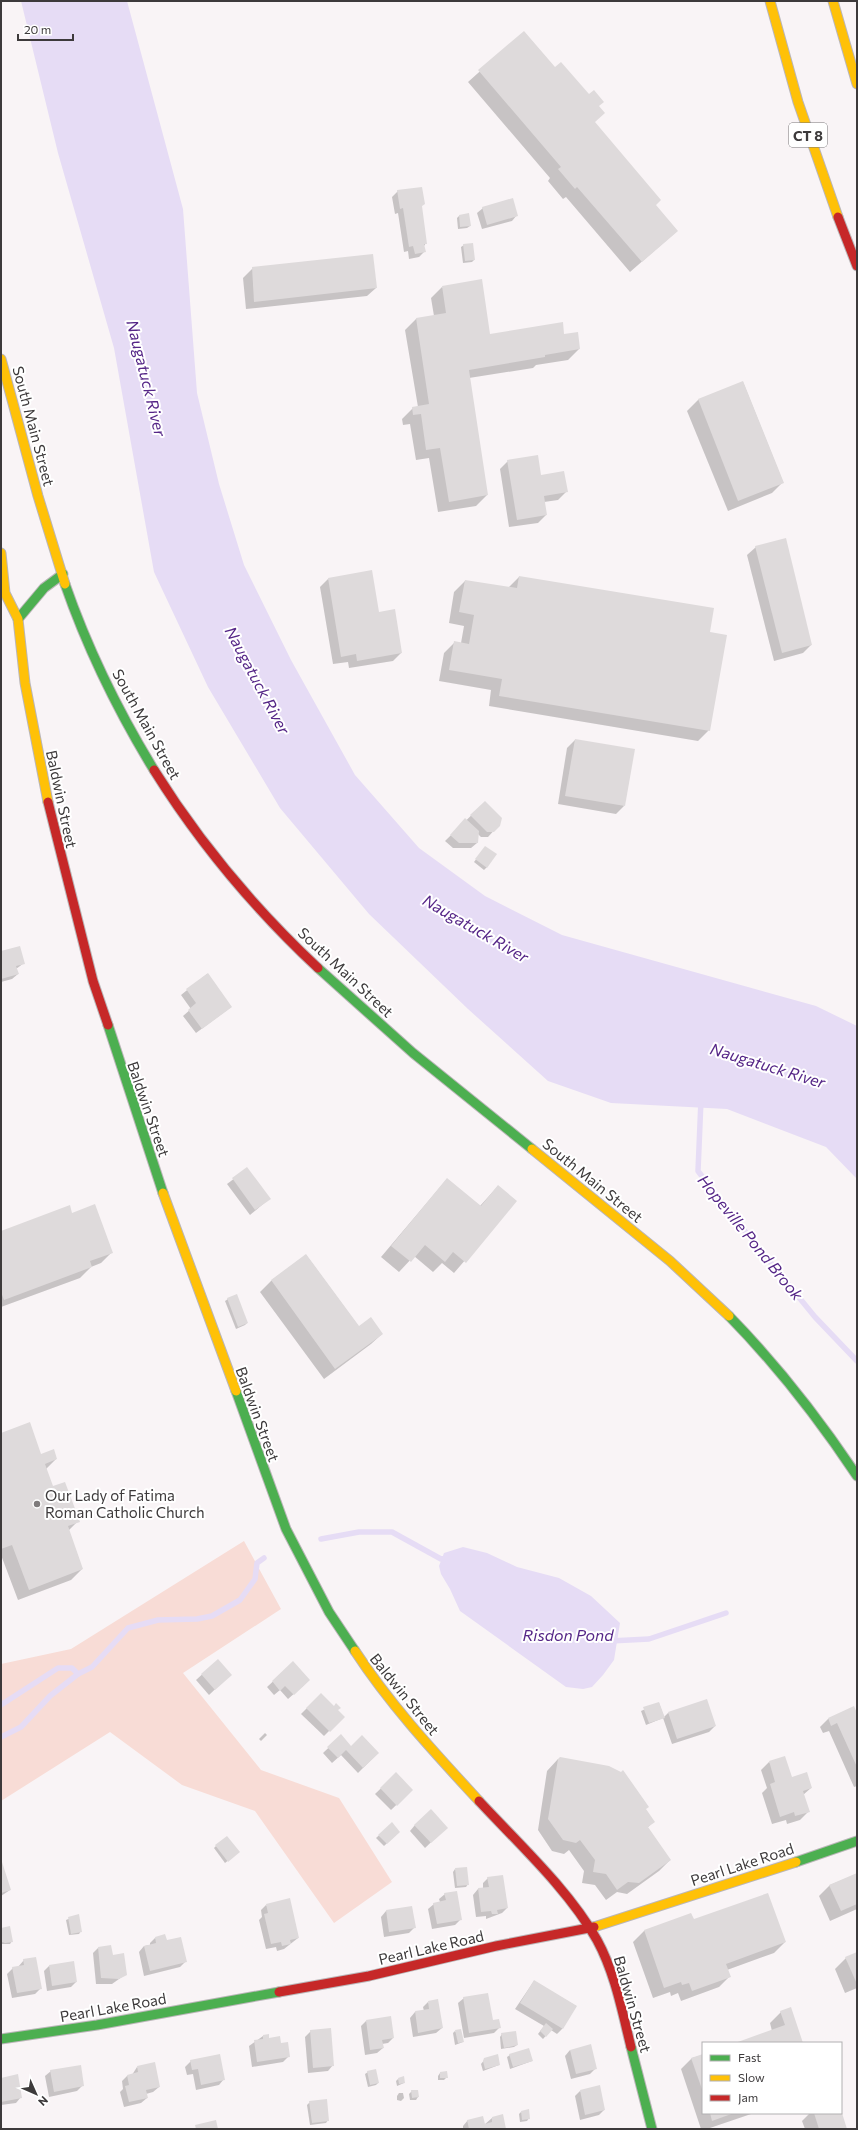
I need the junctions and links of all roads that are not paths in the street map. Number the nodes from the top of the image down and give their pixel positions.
1 (770, 1) edge
2 (833, 1) edge
3 (857, 84) edge
4 (857, 266) edge
5 (1, 359) edge
6 (1, 553) edge
7 (63, 574) junction
8 (18, 619) junction
9 (857, 1476) edge
10 (857, 1841) edge
11 (590, 1928) junction
12 (1, 2039) edge
13 (652, 2129) edge

1 - 4 main road, CT 8
2 - 3 main road
5 - 7 main road, South Main Street
6 - 8 main road, Baldwin Street
7 - 8 main road
7 - 9 main road, South Main Street
8 - 11 main road, Baldwin Street
10 - 11 main road, Pearl Lake Road
11 - 12 main road, Pearl Lake Road
11 - 13 main road, Baldwin Street

